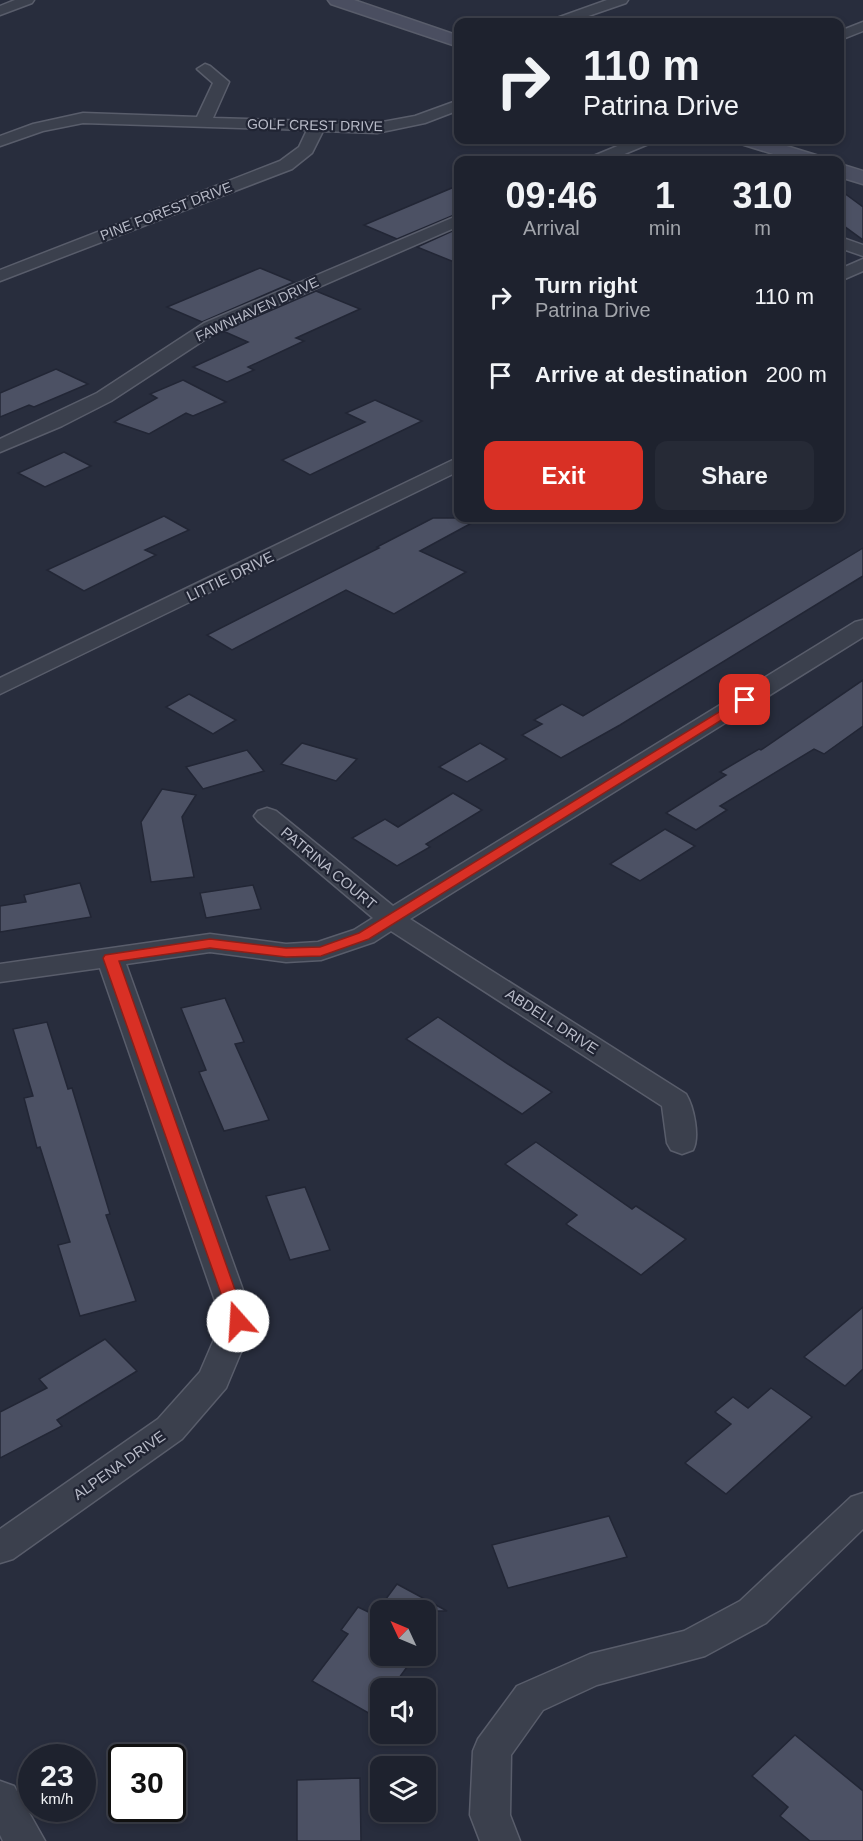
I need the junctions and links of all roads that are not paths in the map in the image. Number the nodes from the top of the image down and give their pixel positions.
1 (27, 0) edge
2 (337, 0) edge
3 (621, 0) edge
4 (0, 11) edge
5 (570, 18) edge
6 (863, 26) edge
7 (844, 34) edge
8 (454, 40) edge
9 (205, 69) dead end
10 (454, 107) edge
11 (203, 122) junction
12 (317, 127) junction
13 (0, 141) edge
14 (635, 144) edge
15 (761, 144) edge
16 (607, 156) edge
17 (799, 156) edge
18 (844, 171) edge
19 (863, 178) edge
20 (454, 222) edge
21 (844, 244) edge
22 (863, 251) edge
23 (863, 264) edge
24 (844, 274) edge
25 (0, 276) edge
26 (0, 446) edge
27 (454, 465) edge
28 (863, 627) edge
29 (0, 687) edge
30 (267, 816) dead end
31 (391, 919) junction
32 (110, 958) junction
33 (0, 973) edge
34 (682, 1143) dead end
35 (863, 1507) edge
36 (0, 1548) edge
37 (0, 1799) edge
38 (25, 1841) edge
39 (500, 1841) edge

1 - 4 street
2 - 8 street
3 - 5 street
6 - 7 street
9 - 11 street
10 - 12 street, GOLF CREST DRIVE
11 - 12 street, GOLF CREST DRIVE
11 - 13 street, GOLF CREST DRIVE
12 - 25 street, PINE FOREST DRIVE
14 - 16 street
15 - 17 street
18 - 19 street
20 - 26 street, FAWNHAVEN DRIVE
21 - 22 street
23 - 24 street
27 - 29 street, LITTIE DRIVE
28 - 31 street
30 - 31 street, PATRINA COURT
31 - 32 street
31 - 34 street, ABDELL DRIVE
32 - 33 street
32 - 36 street, ALPENA DRIVE
35 - 39 street
37 - 38 street

